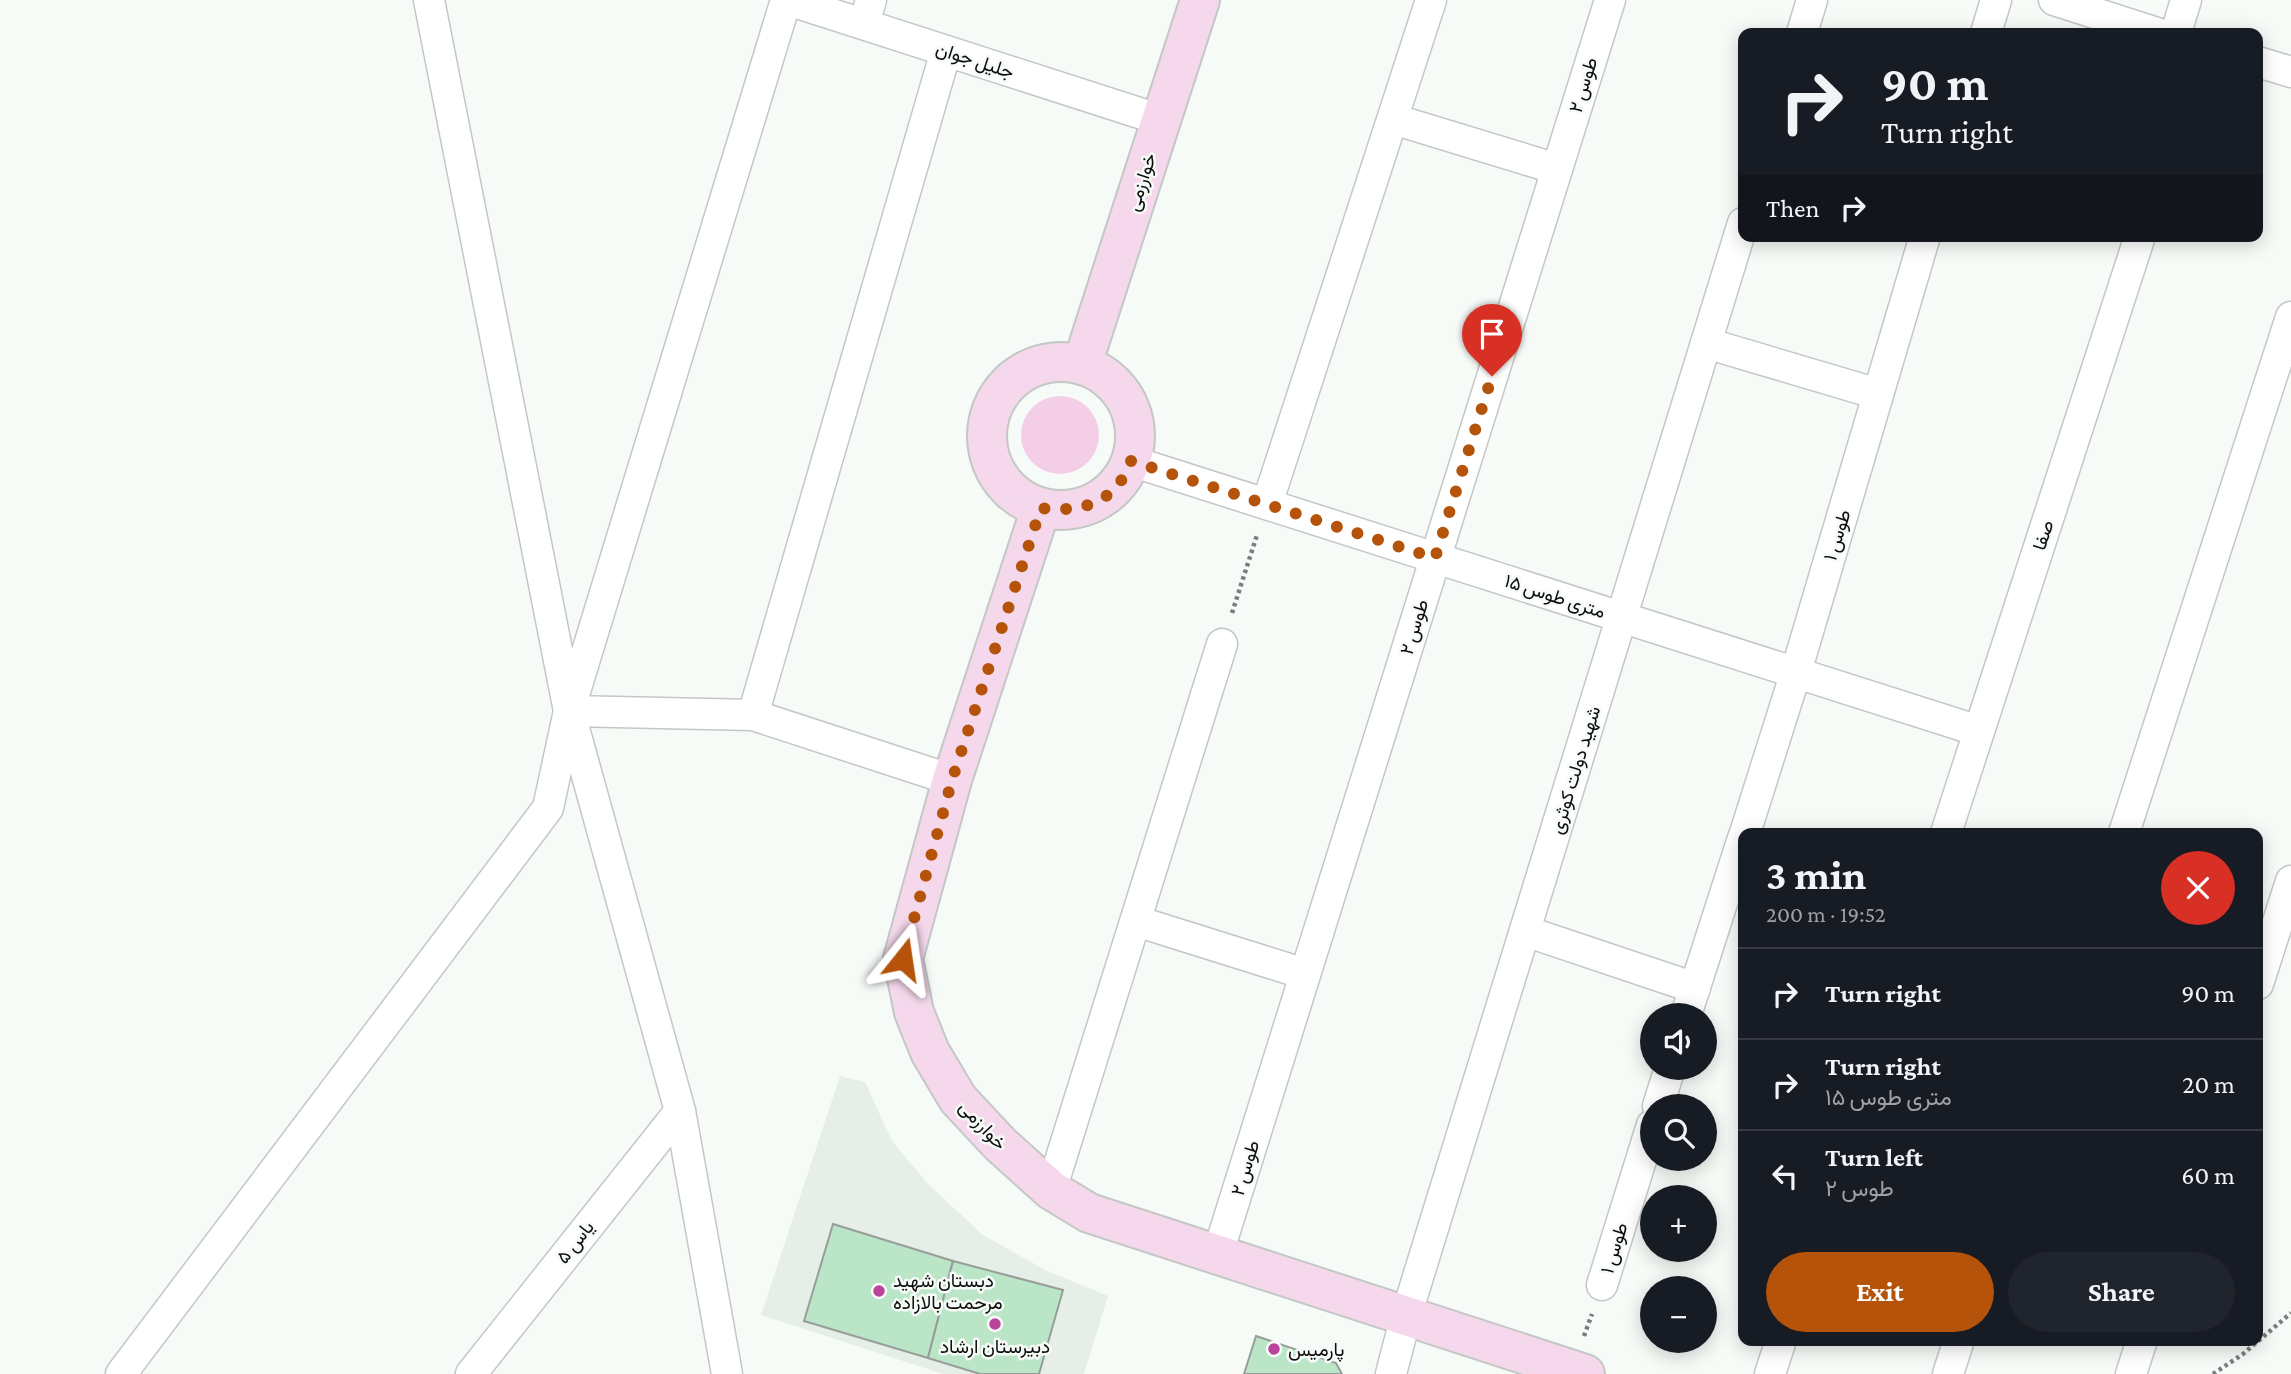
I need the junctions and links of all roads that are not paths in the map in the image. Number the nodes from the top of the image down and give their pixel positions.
1 (429, 0) edge
2 (787, 0) edge
3 (1200, 0) edge
4 (1431, 0) edge
5 (1610, 0) edge
6 (1812, 0) edge
7 (1996, 0) edge
8 (2054, 0) edge
9 (2186, 0) edge
10 (868, 12) edge
11 (1804, 28) edge
12 (1988, 28) edge
13 (2141, 28) edge
14 (2178, 28) edge
15 (946, 51) junction
16 (2263, 64) edge
17 (2291, 72) edge
18 (1393, 119) junction
19 (1161, 120) junction
20 (1557, 169) junction
21 (1738, 239) edge
22 (1923, 242) edge
23 (2138, 242) edge
24 (2291, 317) edge
25 (1706, 343) junction
26 (1082, 365) junction
27 (1878, 394) junction
28 (1131, 461) junction
29 (1266, 504) junction
30 (1041, 508) junction
31 (1435, 558) junction
32 (1622, 617) junction
33 (1222, 644) road end
34 (1796, 673) junction
35 (569, 711) junction
36 (753, 715) junction
37 (1979, 731) junction
38 (952, 780) junction
39 (1746, 828) edge
40 (1947, 828) edge
41 (2125, 828) edge
42 (1738, 854) edge
43 (2291, 881) edge
44 (2275, 920) edge
45 (1136, 921) junction
46 (1525, 931) junction
47 (2263, 965) edge
48 (1305, 974) junction
49 (1691, 1002) edge
50 (680, 1111) junction
51 (1640, 1163) edge
52 (1051, 1190) junction
53 (1218, 1253) junction
54 (1602, 1285) road end
55 (1406, 1316) junction
56 (1779, 1346) edge
57 (1957, 1346) edge
58 (2140, 1346) edge
59 (1579, 1372) edge
60 (121, 1374) edge
61 (471, 1374) edge
62 (727, 1374) edge
63 (1391, 1374) edge
64 (1770, 1374) edge
65 (1948, 1374) edge
66 (2131, 1374) edge

1 - 35 street
2 - 10 street, جلیل جوان
2 - 35 street
3 - 19 street, خوارزمی
4 - 18 street
5 - 20 street, طوس ۲
6 - 11 street
7 - 12 street
8 - 13 street
9 - 14 street
10 - 15 street, جلیل جوان
15 - 19 street, جلیل جوان
15 - 36 street
16 - 17 street
18 - 20 street
18 - 29 street
19 - 26 street, خوارزمی
20 - 31 street, طوس ۲
21 - 25 street, شهید دولت کوثری
22 - 27 street, طوس ۱
23 - 37 street, صفا
24 - 41 street
25 - 27 street
25 - 32 street, شهید دولت کوثری
26 - 28 street
26 - 30 street
27 - 34 street, طوس ۱
28 - 29 street, ۱۵ متری طوس
28 - 30 street
29 - 31 street, ۱۵ متری طوس
30 - 38 street, خوارزمی
31 - 32 street, ۱۵ متری طوس
31 - 48 street, طوس ۲
32 - 34 street, ۱۵ متری طوس
32 - 46 street, شهید دولت کوثری
33 - 45 street
34 - 37 street, ۱۵ متری طوس
34 - 39 street, طوس ۱
35 - 36 street
35 - 50 street
35 - 60 street
36 - 38 street
37 - 40 street, صفا
38 - 52 street, خوارزمی
42 - 49 street, طوس ۱
43 - 44 street
44 - 47 street
45 - 48 street
45 - 52 street
46 - 49 street
46 - 55 street, شهید دولت کوثری
48 - 53 street, طوس ۲
50 - 61 street, یاس ۵
50 - 62 street
51 - 54 street, طوس ۱
52 - 53 street, خوارزمی
53 - 55 street, خوارزمی
55 - 59 street, خوارزمی
55 - 63 street, شهید دولت کوثری
56 - 64 street
57 - 65 street
58 - 66 street

